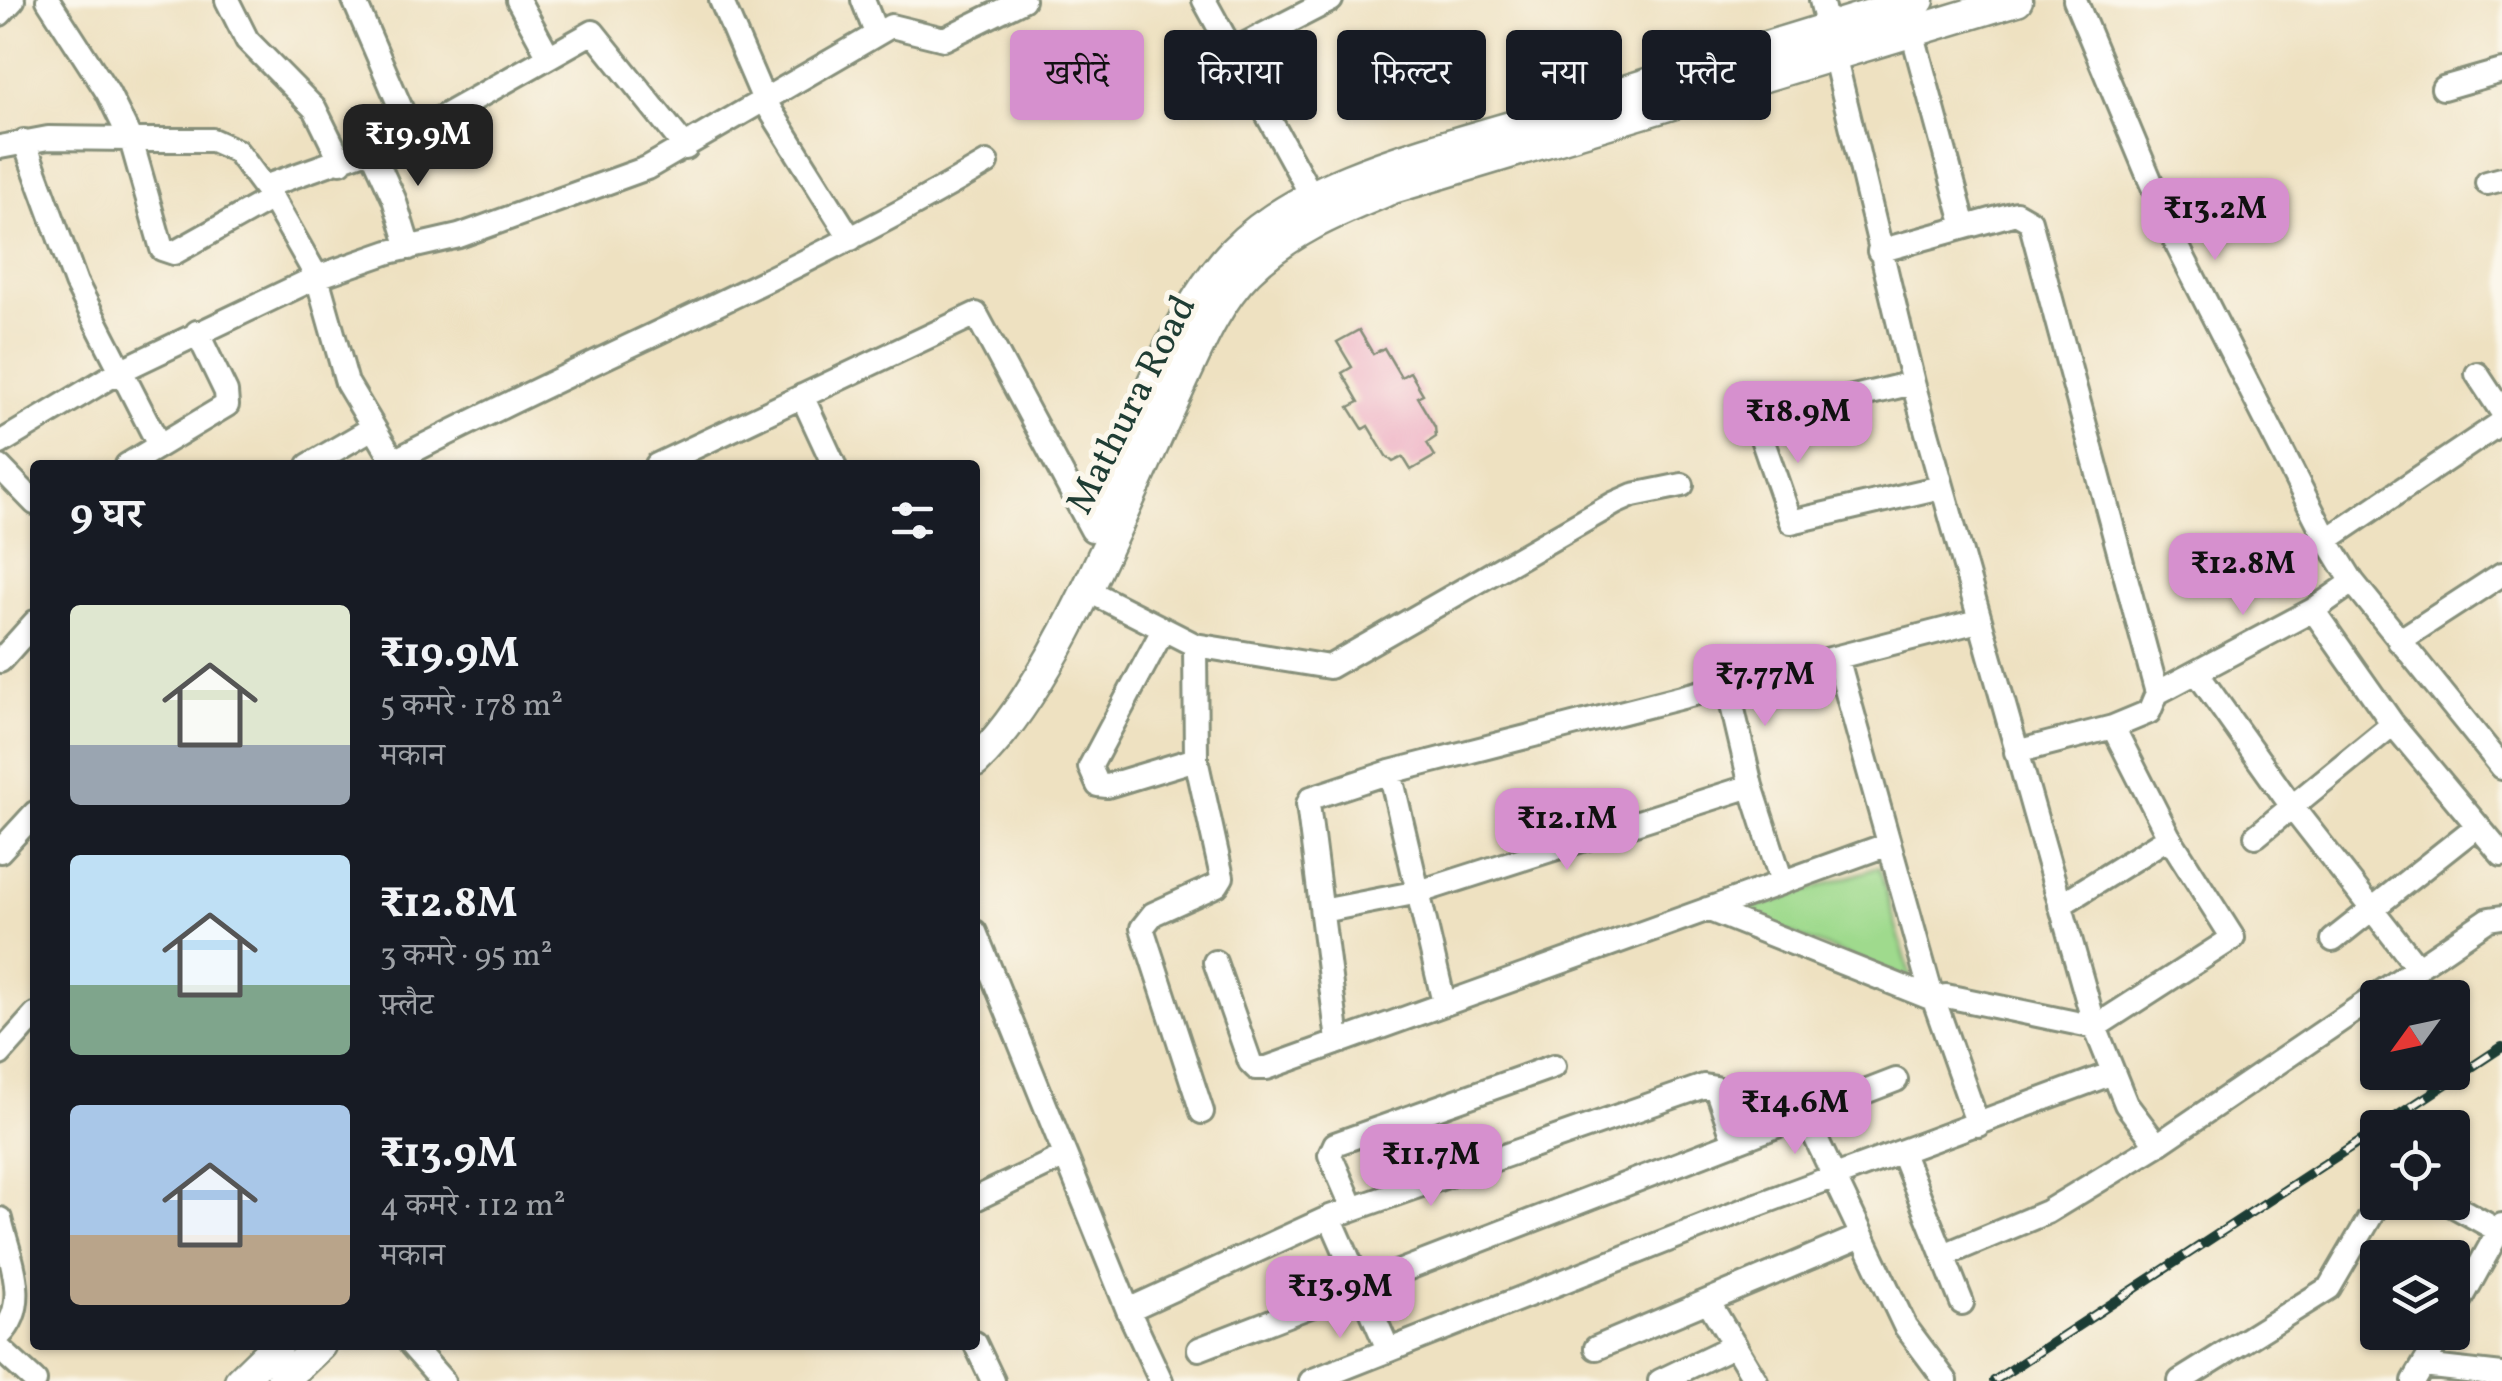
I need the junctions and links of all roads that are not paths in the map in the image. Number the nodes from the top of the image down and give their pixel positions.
1 (13, 0) edge
2 (48, 0) edge
3 (227, 0) edge
4 (354, 0) edge
5 (518, 0) edge
6 (721, 0) edge
7 (863, 0) edge
8 (1023, 0) edge
9 (1204, 0) edge
10 (1331, 0) edge
11 (1820, 0) edge
12 (1920, 0) edge
13 (2017, 0) edge
14 (2075, 0) edge
15 (0, 14) edge
16 (1219, 30) edge
17 (1273, 30) edge
18 (876, 33) junction
19 (1913, 34) junction
20 (1832, 45) junction
21 (548, 56) junction
22 (2502, 71) edge
23 (2442, 88) dead end
24 (764, 100) junction
25 (1269, 120) edge
26 (412, 134) junction
27 (131, 140) junction
28 (24, 141) junction
29 (0, 147) edge
30 (686, 148) junction
31 (372, 151) junction
32 (341, 162) junction
33 (987, 162) dead end
34 (268, 193) junction
35 (1318, 207) junction
36 (1965, 227) junction
37 (852, 239) junction
38 (408, 248) junction
39 (1879, 251) junction
40 (317, 277) junction
41 (197, 332) junction
42 (120, 370) junction
43 (2477, 374) dead end
44 (1913, 384) junction
45 (802, 396) junction
46 (2502, 412) edge
47 (2502, 422) edge
48 (371, 429) junction
49 (0, 442) edge
50 (159, 445) junction
51 (135, 460) edge
52 (318, 460) edge
53 (393, 460) edge
54 (400, 460) edge
55 (667, 460) edge
56 (832, 460) edge
57 (3, 476) edge
58 (1682, 485) dead end
59 (1941, 486) junction
60 (30, 499) edge
61 (1092, 530) junction
62 (2327, 540) junction
63 (2502, 574) edge
64 (2353, 582) junction
65 (1085, 588) junction
66 (2313, 610) junction
67 (1978, 622) junction
68 (30, 628) edge
69 (1163, 630) junction
70 (2399, 641) junction
71 (1195, 645) junction
72 (1837, 657) junction
73 (0, 661) edge
74 (2197, 673) junction
75 (1727, 684) junction
76 (2157, 694) junction
77 (2393, 724) junction
78 (2113, 727) junction
79 (980, 728) edge
80 (2016, 752) junction
81 (980, 755) edge
82 (1196, 759) junction
83 (2502, 767) edge
84 (1390, 772) junction
85 (1751, 786) junction
86 (2293, 808) junction
87 (30, 818) edge
88 (2477, 826) junction
89 (2256, 836) dead end
90 (2168, 837) junction
91 (1889, 844) junction
92 (0, 851) edge
93 (2502, 856) edge
94 (1782, 882) junction
95 (1419, 892) junction
96 (2060, 905) junction
97 (1707, 909) junction
98 (2372, 910) junction
99 (1322, 911) junction
100 (2502, 917) edge
101 (2334, 940) dead end
102 (980, 945) edge
103 (1215, 962) dead end
104 (2418, 968) junction
105 (1933, 999) junction
106 (1444, 1003) junction
107 (30, 1021) edge
108 (2095, 1027) junction
109 (1338, 1041) junction
110 (0, 1054) edge
111 (1554, 1066) dead end
112 (2113, 1073) junction
113 (1896, 1080) dead end
114 (1202, 1112) dead end
115 (1805, 1114) junction
116 (1978, 1125) junction
117 (1734, 1140) junction
118 (2157, 1145) junction
119 (1902, 1153) junction
120 (1064, 1156) junction
121 (1833, 1180) junction
122 (980, 1197) edge
123 (1354, 1208) junction
124 (2470, 1213) edge
125 (1330, 1216) junction
126 (0, 1219) edge
127 (2369, 1220) edge
128 (2500, 1228) edge
129 (1859, 1237) junction
130 (1944, 1255) junction
131 (2494, 1257) edge
132 (1361, 1284) junction
133 (2470, 1291) edge
134 (1708, 1301) junction
135 (1962, 1303) dead end
136 (1128, 1310) junction
137 (0, 1335) edge
138 (1734, 1345) junction
139 (1596, 1348) dead end
140 (0, 1349) edge
141 (1198, 1349) dead end
142 (1388, 1349) junction
143 (271, 1350) edge
144 (315, 1350) edge
145 (415, 1350) edge
146 (978, 1350) edge
147 (2433, 1350) edge
148 (2206, 1366) junction
149 (1940, 1374) edge
150 (2419, 1374) edge
151 (2502, 1375) edge
152 (35, 1381) edge
153 (240, 1381) edge
154 (282, 1381) edge
155 (443, 1381) edge
156 (993, 1381) edge
157 (1161, 1381) edge
158 (1311, 1381) edge
159 (1660, 1381) edge
160 (1756, 1381) edge
161 (1914, 1381) edge
162 (2180, 1381) edge
163 (2228, 1381) edge

1 - 15 street
2 - 27 street
3 - 32 street
4 - 26 street
5 - 21 street
6 - 24 street
7 - 18 street
8 - 18 street
9 - 16 street
10 - 17 street
11 - 20 street
12 - 20 main road, Mathura Road
13 - 19 main road, Mathura Road
14 - 62 street
18 - 24 street
19 - 20 main road, Mathura Road
19 - 36 street
20 - 35 main road, Mathura Road
20 - 39 street
21 - 26 street
21 - 30 street
22 - 23 street
24 - 30 street
24 - 37 street
25 - 35 street
26 - 31 street
27 - 28 street
27 - 34 street
27 - 34 street
28 - 29 street
28 - 42 street
30 - 38 street
31 - 32 street
31 - 38 street
32 - 34 street
33 - 37 street
34 - 40 street
35 - 61 main road, Mathura Road
35 - 65 main road, Mathura Road
36 - 39 street
36 - 76 street
37 - 54 street
38 - 40 street
39 - 44 street
40 - 41 street
40 - 48 street
41 - 42 street
41 - 50 street
42 - 49 street
42 - 50 street
43 - 46 street
44 - 59 street
44 - 59 street
45 - 55 street
45 - 56 street
45 - 61 street
47 - 62 street
48 - 52 street
48 - 53 street
50 - 51 street
57 - 60 street
58 - 71 street
59 - 67 street
61 - 79 main road, Mathura Road
62 - 64 street
63 - 70 street
64 - 66 street
64 - 70 street
65 - 69 street
65 - 81 main road, Mathura Road
66 - 74 street
66 - 77 street
67 - 72 street
67 - 80 street
68 - 73 street
69 - 71 street
69 - 82 street
70 - 83 street
71 - 82 street
72 - 75 street
72 - 91 street
74 - 76 street
74 - 86 street
75 - 84 street
75 - 85 street
76 - 78 street
77 - 86 street
77 - 88 street
78 - 80 street
78 - 90 street
80 - 96 street
82 - 114 street
84 - 95 street
84 - 99 street
85 - 94 street
85 - 95 street
86 - 89 street
86 - 98 street
87 - 92 street
88 - 93 street
88 - 98 street
90 - 96 street
90 - 108 street
91 - 94 street
91 - 105 street
94 - 97 street
95 - 99 street
95 - 106 street
96 - 108 street
97 - 105 street
97 - 106 street
98 - 101 street
98 - 104 street
99 - 109 street
100 - 104 street
102 - 120 street
103 - 109 street
104 - 118 street
105 - 108 street
105 - 116 street
106 - 109 street
107 - 110 street
108 - 112 street
111 - 123 street
112 - 116 street
112 - 118 street
113 - 115 street
115 - 117 street
115 - 121 street
116 - 119 street
117 - 123 street
117 - 132 street
118 - 130 street
119 - 121 street
119 - 130 street
120 - 122 street
120 - 136 street
121 - 129 street
121 - 142 street
123 - 125 street
124 - 128 street
125 - 132 street
125 - 136 street
126 - 137 street
127 - 148 street
128 - 131 street
129 - 134 street
129 - 149 street
130 - 135 street
131 - 133 street
132 - 141 street
132 - 142 street
134 - 138 street
134 - 139 street
136 - 157 street
138 - 159 street
138 - 160 street
140 - 152 street
142 - 158 street
143 - 153 main road
144 - 154 main road
145 - 155 street
146 - 156 street
147 - 150 street
148 - 162 street
148 - 163 street
149 - 161 street
150 - 151 street

